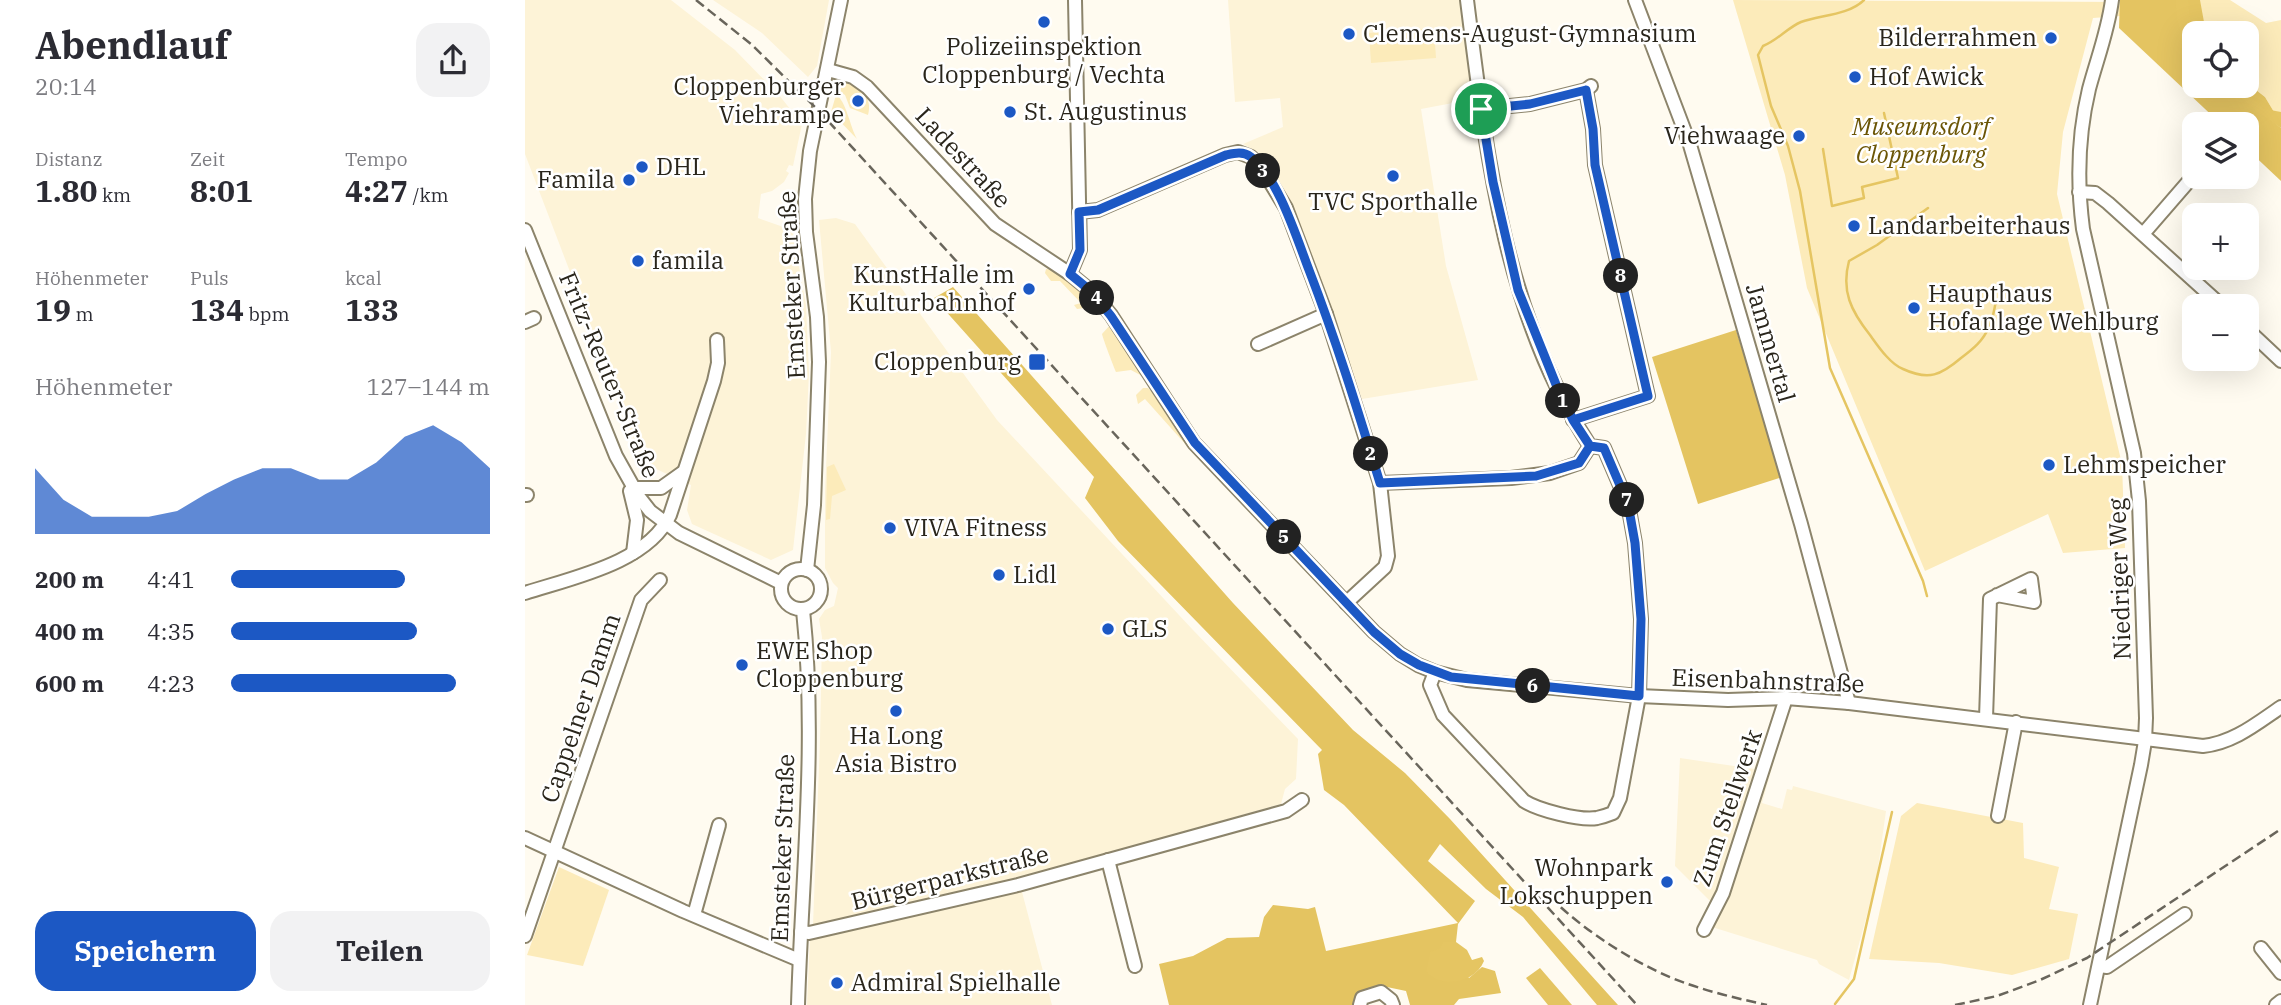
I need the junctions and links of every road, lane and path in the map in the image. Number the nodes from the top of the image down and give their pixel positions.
1 (841, 0) edge
2 (1075, 0) edge
3 (1467, 0) edge
4 (1635, 0) edge
5 (2112, 0) edge
6 (828, 69) junction
7 (1481, 109) junction
8 (2182, 189) edge
9 (2079, 192) junction
10 (1079, 212) junction
11 (525, 230) edge
12 (2143, 234) junction
13 (1070, 274) junction
14 (2209, 294) edge
15 (1326, 314) junction
16 (717, 340) dead end
17 (2259, 341) edge
18 (1258, 344) dead end
19 (2281, 361) edge
20 (1573, 420) junction
21 (1590, 446) junction
22 (683, 473) junction
23 (630, 483) junction
24 (1380, 483) junction
25 (666, 524) junction
26 (633, 552) junction
27 (807, 570) junction
28 (660, 580) dead end
29 (781, 583) junction
30 (525, 593) edge
31 (1997, 595) dead end
32 (1346, 603) junction
33 (803, 610) junction
34 (1435, 672) junction
35 (1639, 696) junction
36 (1786, 698) junction
37 (1849, 703) junction
38 (2281, 707) edge
39 (1986, 718) junction
40 (2016, 722) junction
41 (2145, 741) junction
42 (1302, 800) dead end
43 (1999, 817) dead end
44 (719, 825) dead end
45 (525, 838) edge
46 (554, 852) junction
47 (1108, 860) junction
48 (2185, 914) dead end
49 (694, 915) junction
50 (1704, 930) dead end
51 (801, 932) junction
52 (525, 936) edge
53 (2261, 948) dead end
54 (799, 960) junction
55 (1135, 966) dead end
56 (2099, 966) junction
57 (2281, 973) edge
58 (2281, 1001) edge
59 (798, 1005) edge
60 (1360, 1005) edge
61 (1392, 1005) edge
62 (2090, 1005) edge
63 (2276, 1005) edge

1 - 6 street, Emsteker Straße
2 - 10 street
3 - 7 street
4 - 37 street, Jammertal
5 - 9 street, Niedriger Weg
6 - 13 street, Ladestraße
6 - 27 street, Emsteker Straße
7 - 20 street
7 - 20 street
8 - 12 street
9 - 12 street
9 - 41 street, Niedriger Weg
10 - 13 street
10 - 15 street
11 - 23 street, Fritz-Reuter-Straße
12 - 14 street
13 - 32 street, Eisenbahnstraße
15 - 18 street
15 - 24 street
16 - 22 street
17 - 19 street
20 - 21 street
21 - 24 street
21 - 35 street
22 - 23 street
22 - 25 street
23 - 25 street, Fritz-Reuter-Straße
23 - 26 street
24 - 32 street
25 - 26 street
25 - 29 street, Fritz-Reuter-Straße
26 - 30 street
27 - 29 street
27 - 33 street, Emsteker Straße
28 - 46 street, Cappelner Damm
29 - 33 street
31 - 39 street
32 - 34 street, Eisenbahnstraße
33 - 51 street, Emsteker Straße
34 - 35 street, Eisenbahnstraße
34 - 35 street
35 - 36 street, Eisenbahnstraße
36 - 37 street, Eisenbahnstraße
36 - 50 street, Zum Stellwerk
37 - 39 street, Eisenbahnstraße
38 - 41 street, Eisenbahnstraße
39 - 40 street, Eisenbahnstraße
40 - 41 street, Eisenbahnstraße
40 - 43 street
41 - 56 street, Niedriger Weg
42 - 47 street, Bürgerparkstraße
44 - 49 street
45 - 46 street
46 - 49 street
46 - 52 street, Cappelner Damm
47 - 51 street, Bürgerparkstraße
47 - 55 street
48 - 56 street
49 - 54 street
51 - 54 street, Emsteker Straße
53 - 57 street
54 - 59 street, Emsteker Straße
56 - 62 street, Niedriger Weg
58 - 63 street
60 - 61 street

